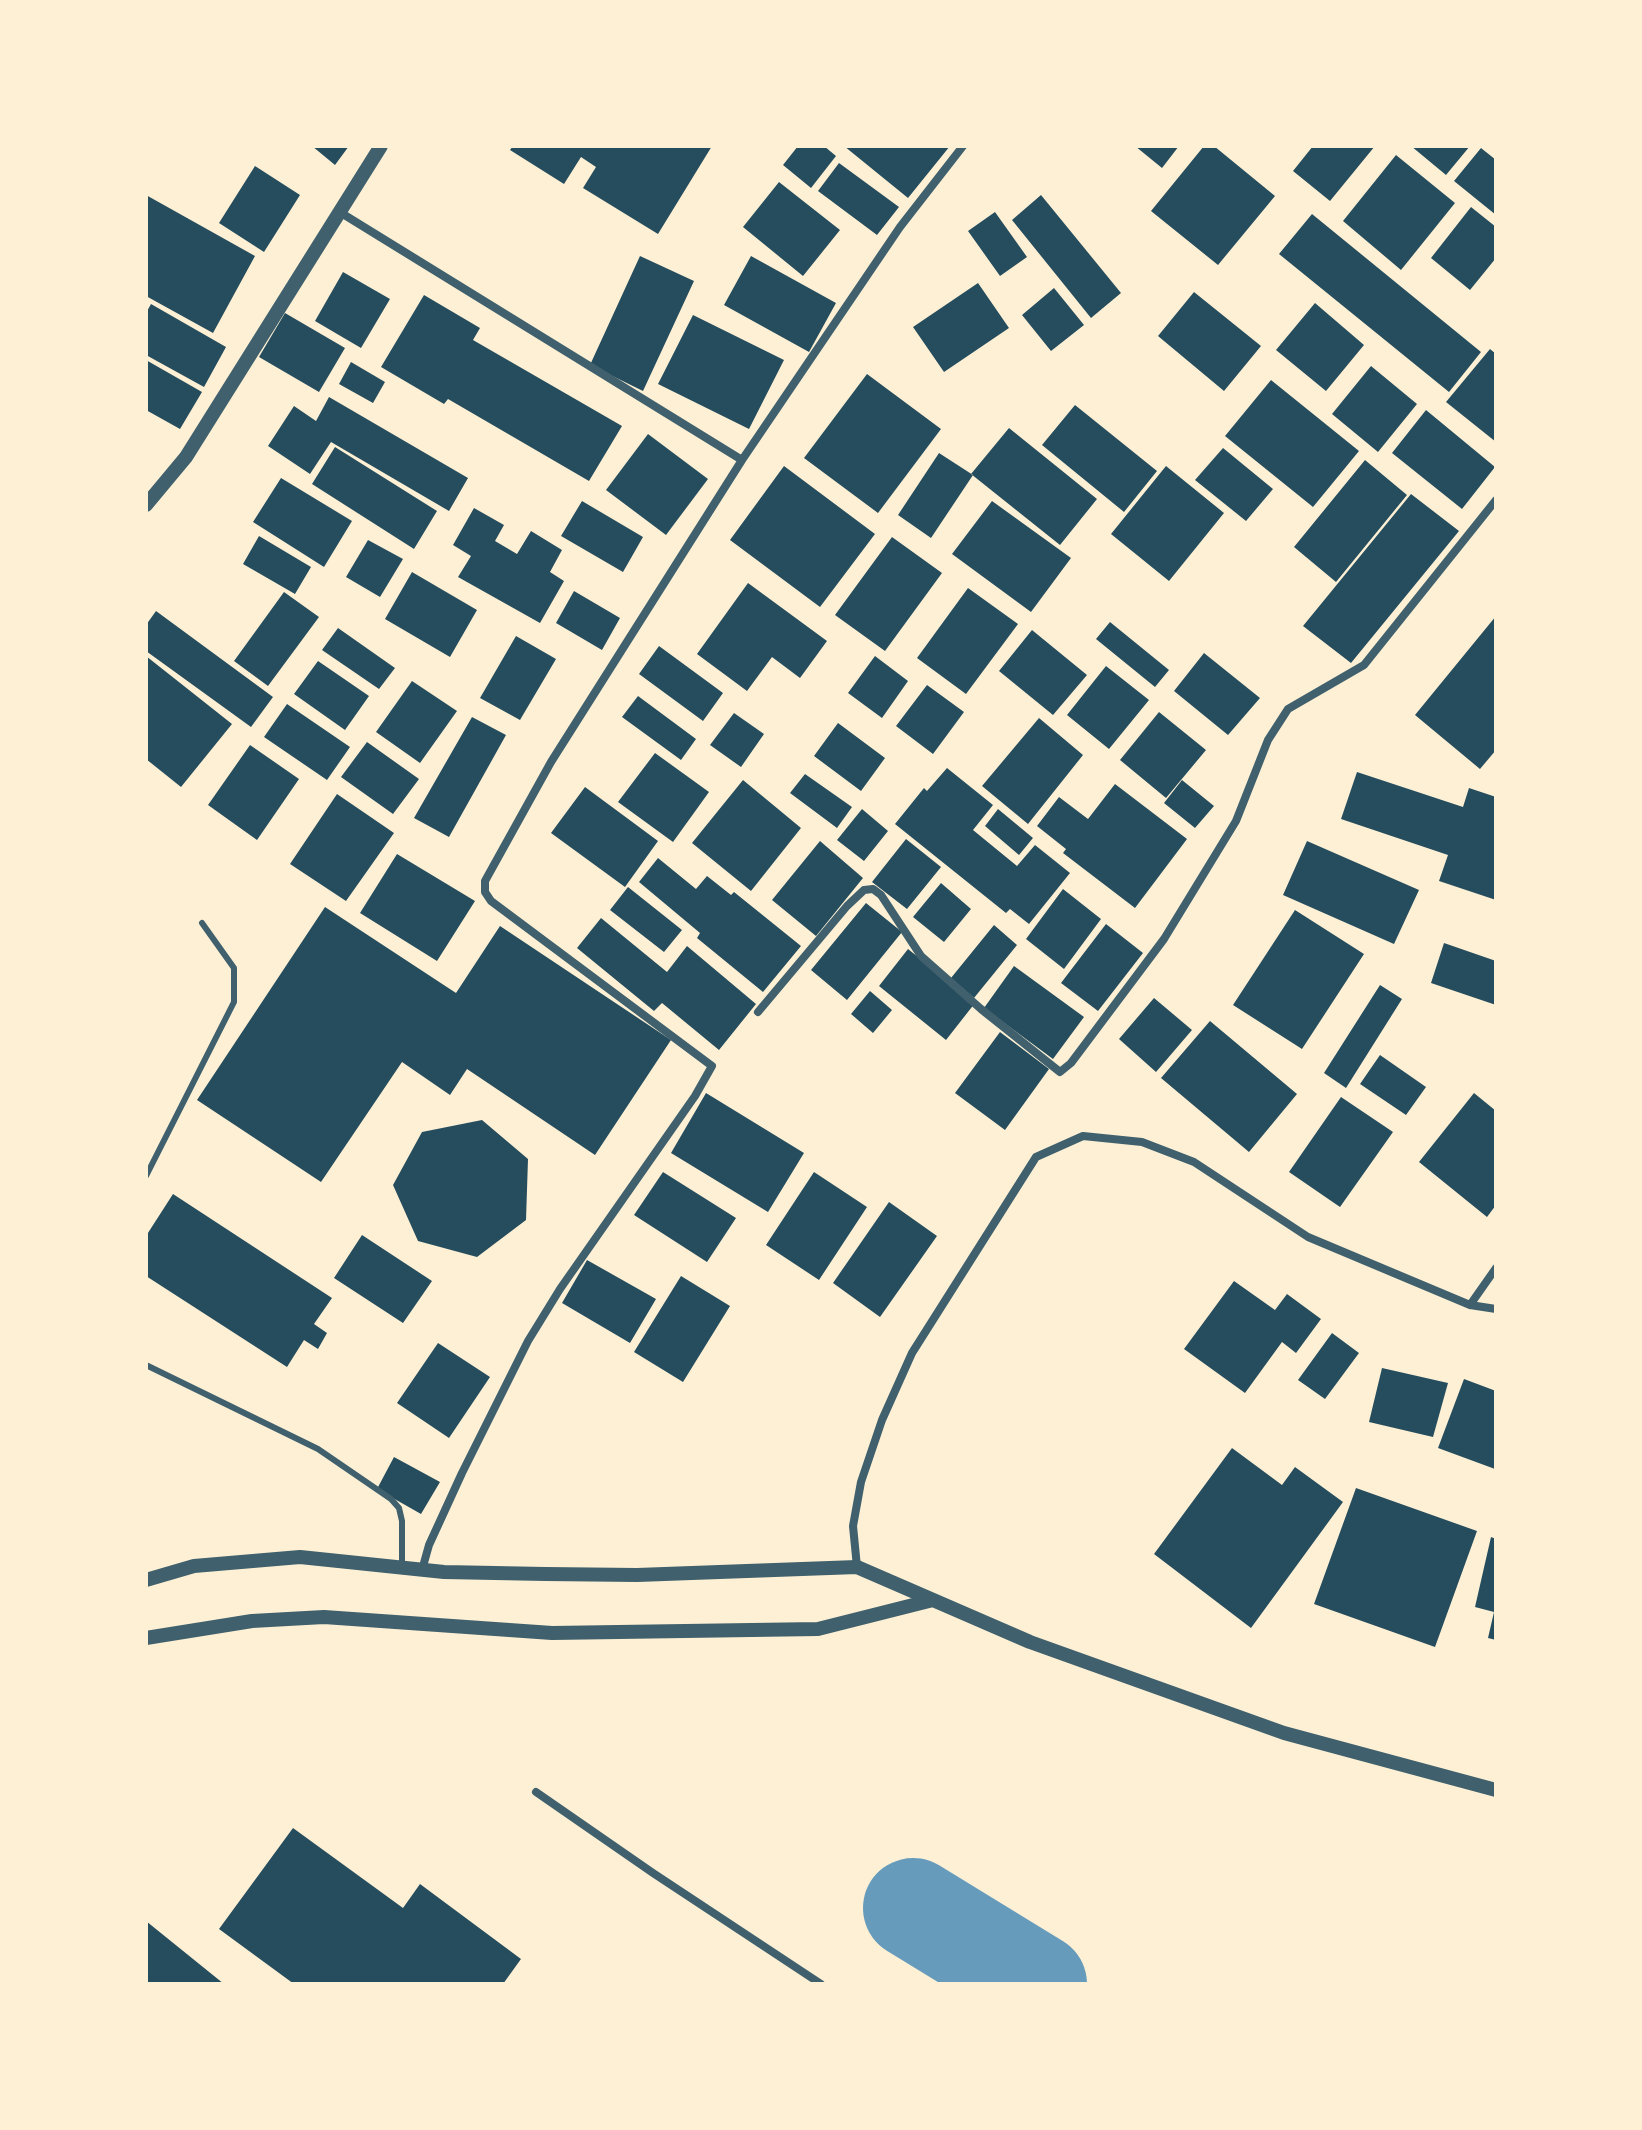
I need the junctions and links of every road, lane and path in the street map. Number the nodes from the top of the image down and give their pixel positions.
1 (381, 146) edge
2 (963, 146) edge
3 (338, 211) junction
4 (742, 460) junction
5 (1496, 500) edge
6 (146, 505) edge
7 (202, 923) dead end
8 (758, 1012) dead end
9 (146, 1176) edge
10 (1496, 1268) edge
11 (1470, 1305) junction
12 (1496, 1309) edge
13 (146, 1365) edge
14 (857, 1567) junction
15 (402, 1568) junction
16 (422, 1570) junction
17 (146, 1580) edge
18 (933, 1600) junction
19 (146, 1638) edge
20 (1496, 1790) edge
21 (536, 1792) dead end
22 (821, 1984) edge

1 - 3 street
2 - 4 street
3 - 4 street
3 - 6 street
4 - 16 street
5 - 8 street
7 - 9 lane
10 - 11 street
11 - 12 street
11 - 14 street
13 - 15 lane
14 - 16 street
14 - 18 street
15 - 16 street
15 - 17 street
18 - 19 street
18 - 20 street
21 - 22 street

